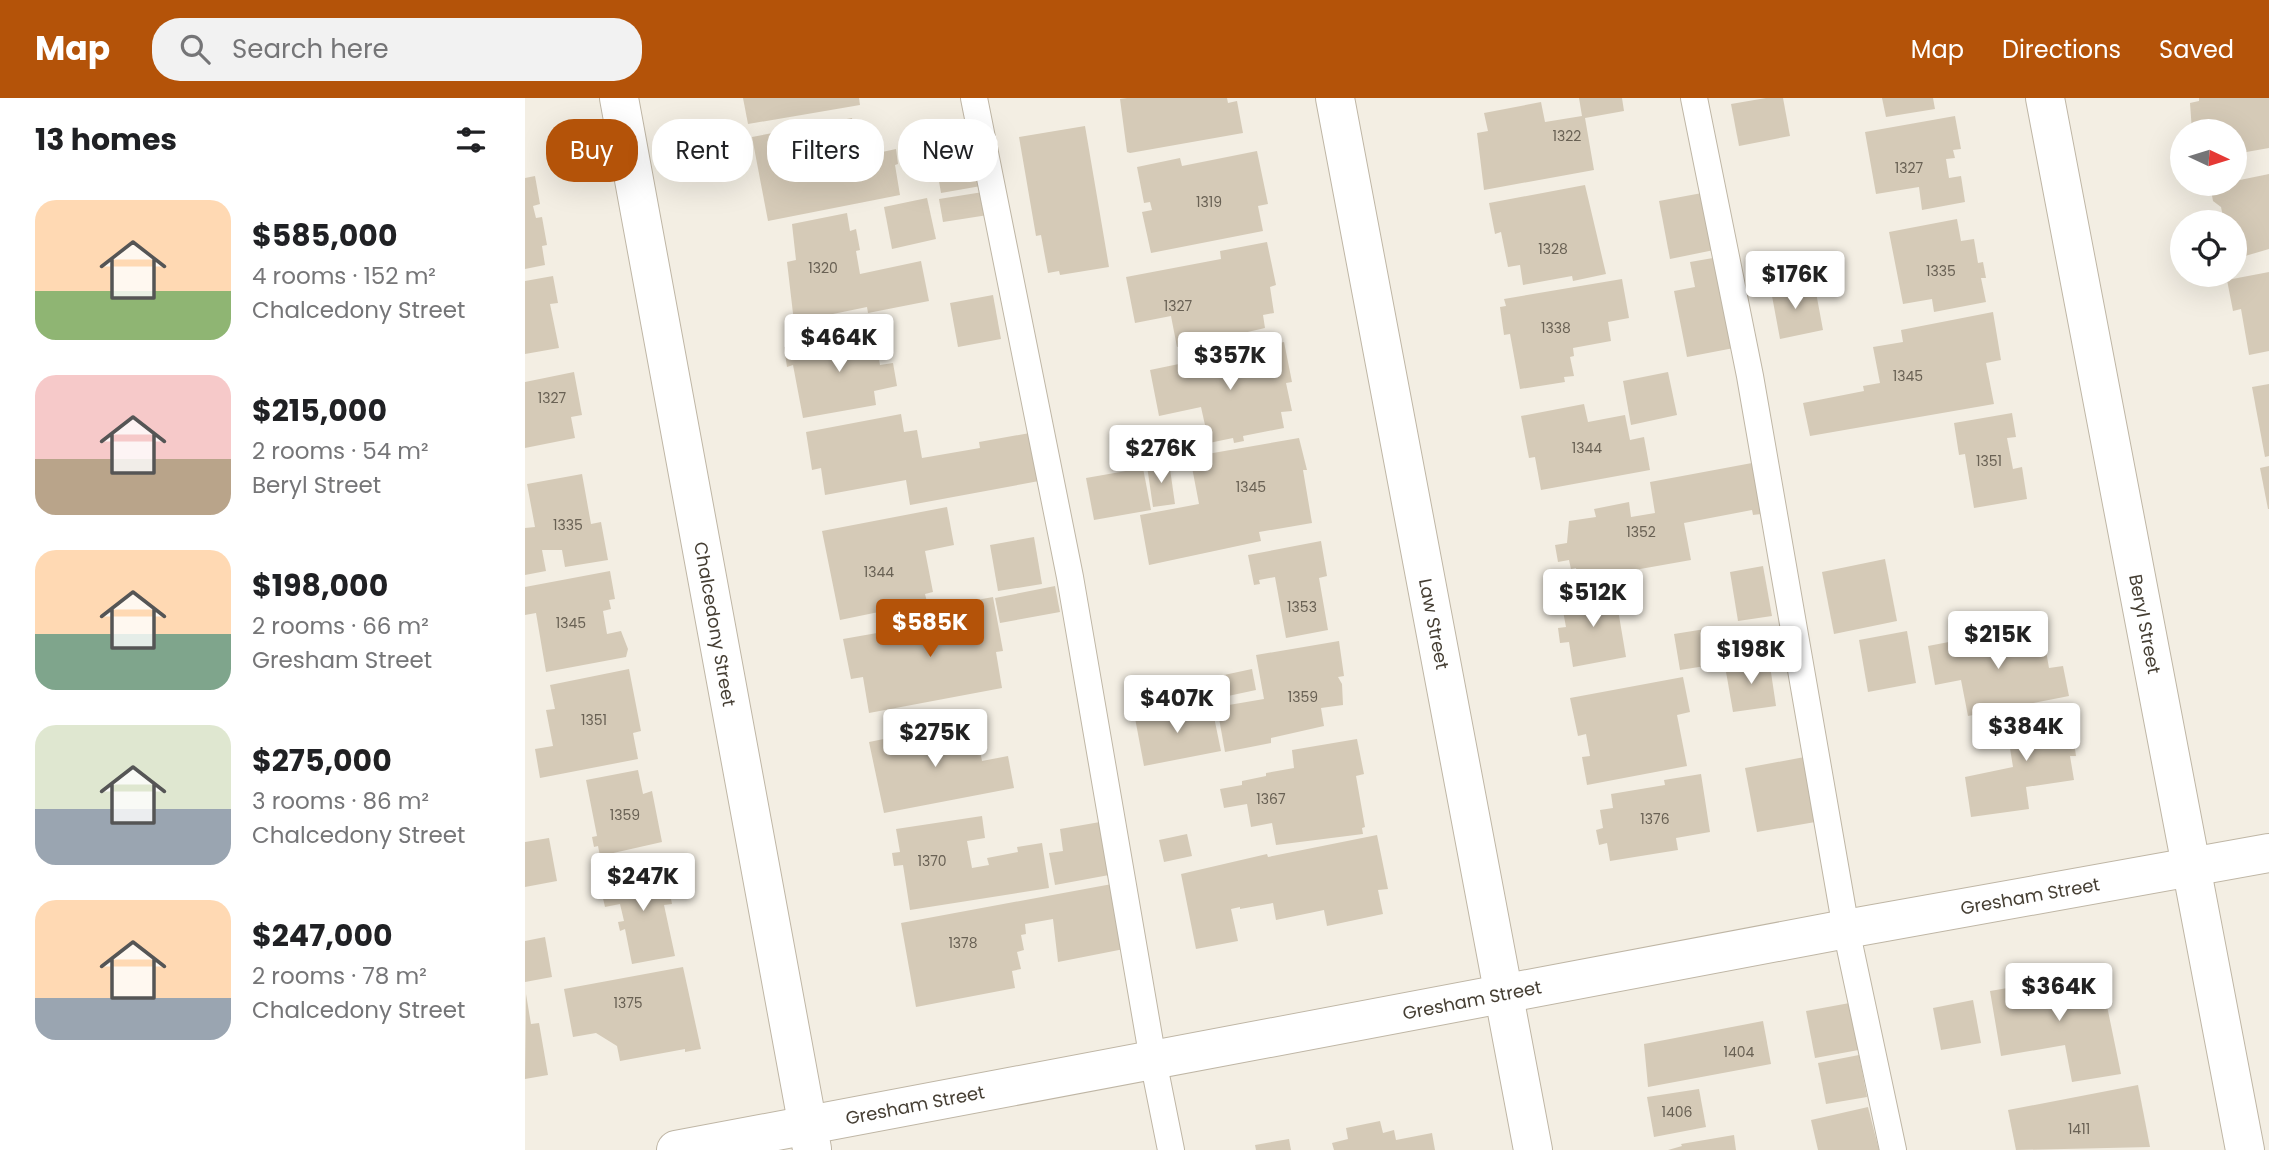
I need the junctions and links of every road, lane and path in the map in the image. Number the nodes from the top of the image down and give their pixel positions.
1 (619, 98) edge
2 (974, 98) edge
3 (1335, 98) edge
4 (1694, 98) edge
5 (2045, 98) edge
6 (2269, 853) edge
7 (2191, 867) junction
8 (1846, 929) junction
9 (1504, 995) junction
10 (1153, 1060) junction
11 (810, 1138) edge
12 (676, 1150) edge
13 (1171, 1150) edge
14 (1533, 1150) edge
15 (1893, 1150) edge
16 (2245, 1150) edge

1 - 11 street, Chalcedony Street
2 - 10 lane
3 - 9 street, Law Street
4 - 8 lane
5 - 7 street, Beryl Street
6 - 7 street, Gresham Street
7 - 8 street, Gresham Street
7 - 16 street, Beryl Street
8 - 9 street, Gresham Street
8 - 15 lane
9 - 10 street, Gresham Street
9 - 14 street, Law Street
10 - 11 street, Gresham Street
10 - 13 lane
11 - 12 street, Gresham Street

